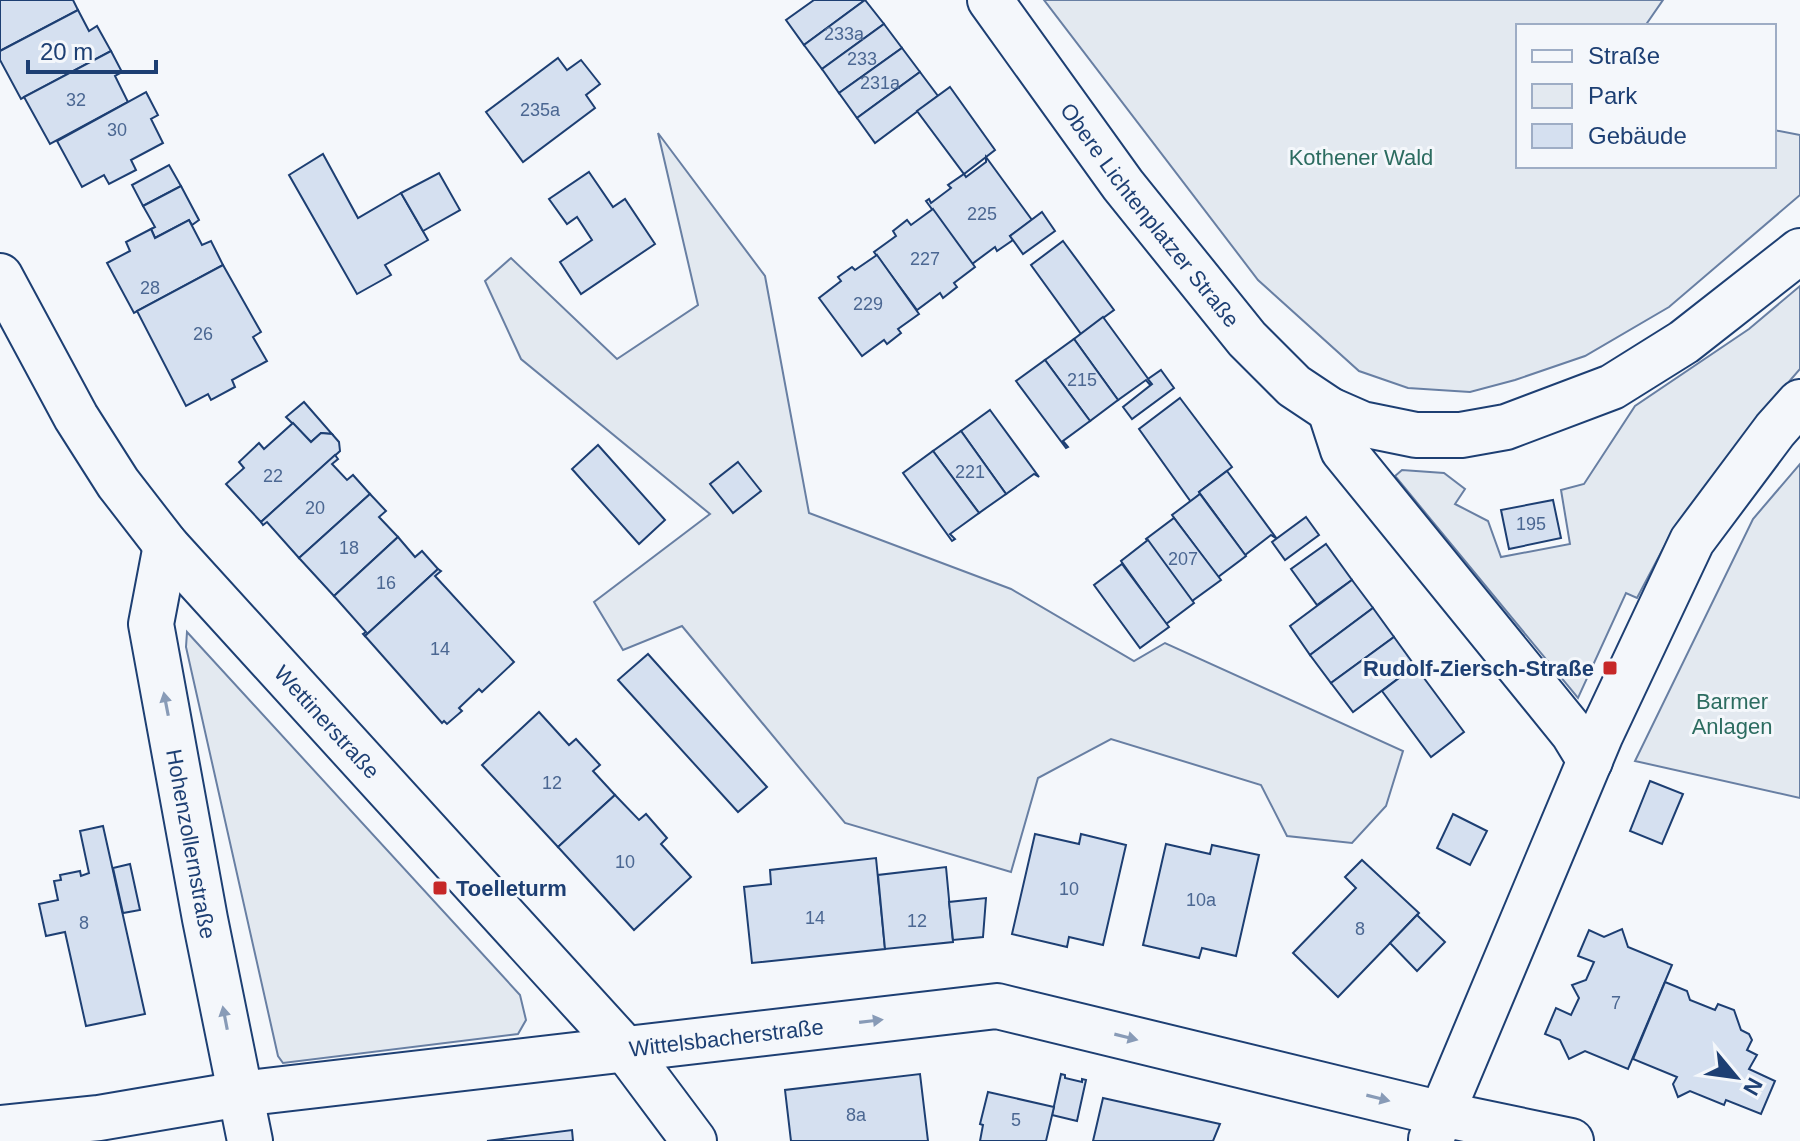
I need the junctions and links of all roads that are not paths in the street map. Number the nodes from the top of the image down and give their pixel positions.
1 (990, 0) edge
2 (1800, 251) edge
3 (0, 276) edge
4 (1800, 402) edge
5 (1330, 410) junction
6 (166, 545) junction
7 (1590, 761) junction
8 (626, 1050) junction
9 (240, 1094) junction
10 (1436, 1127) edge
11 (0, 1128) edge
12 (250, 1141) edge
13 (694, 1141) edge
14 (1571, 1141) edge

1 - 5 street, Obere Lichtenplatzer Straße
2 - 5 street, Obere Lichtenplatzer Straße
3 - 6 street, Wettinerstraße
4 - 7 street
5 - 7 street
6 - 8 street, Wettinerstraße
9 -> 6 street, Hohenzollernstraße
7 - 10 street
8 - 9 street, Wittelsbacherstraße
8 -> 10 street, Wittelsbacherstraße
8 - 13 street, Wettinerstraße
9 - 11 street, Wittelsbacherstraße
9 - 12 street, Hohenzollernstraße
10 - 14 street

